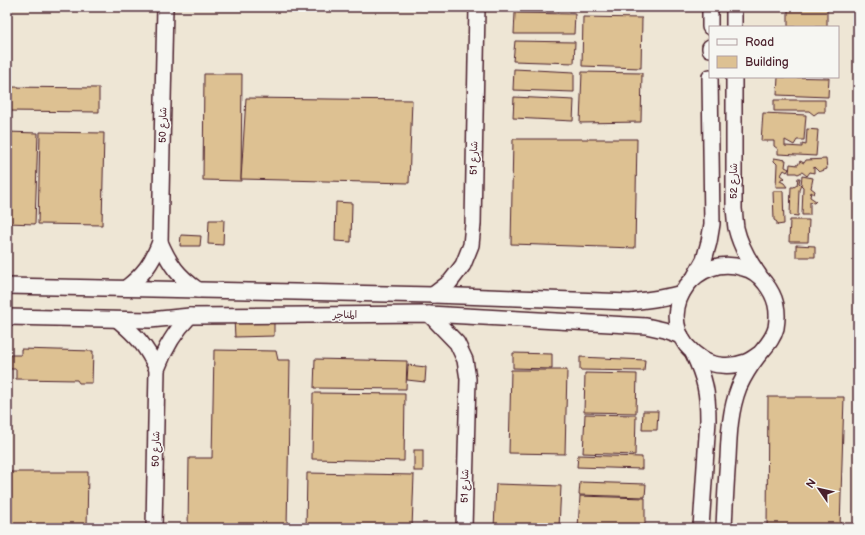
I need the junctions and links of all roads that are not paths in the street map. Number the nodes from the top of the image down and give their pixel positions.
1 (165, 7) edge
2 (477, 7) edge
3 (710, 7) edge
4 (734, 7) edge
5 (710, 26) edge
6 (734, 26) edge
7 (710, 78) edge
8 (734, 78) edge
9 (160, 242) junction
10 (695, 276) junction
11 (761, 278) junction
12 (7, 286) edge
13 (126, 288) junction
14 (198, 290) junction
15 (682, 293) junction
16 (433, 295) junction
17 (429, 314) junction
18 (190, 316) junction
19 (7, 318) edge
20 (118, 320) junction
21 (681, 336) junction
22 (693, 353) junction
23 (759, 354) junction
24 (158, 369) junction
25 (154, 528) edge
26 (464, 528) edge
27 (701, 528) edge
28 (724, 528) edge

1 - 9 street, شارع 50
2 - 16 street, شارع 51
3 - 5 street
4 - 6 street
7 - 10 street
8 - 11 street, شارع 52
9 - 13 street, شارع 50
9 - 14 street, شارع 50
10 - 11 street
10 - 15 street
11 - 23 street
12 - 13 street
13 - 14 street
14 - 16 street
15 - 16 street
15 - 21 street
17 - 18 street, المناجر
17 - 21 street, المناجر
17 - 26 street, شارع 51
18 - 20 street, المناجر
18 - 24 street, شارع 50
19 - 20 street, المناجر
20 - 24 street
21 - 22 street
22 - 23 street
22 - 27 street
23 - 28 street
24 - 25 street, شارع 50

